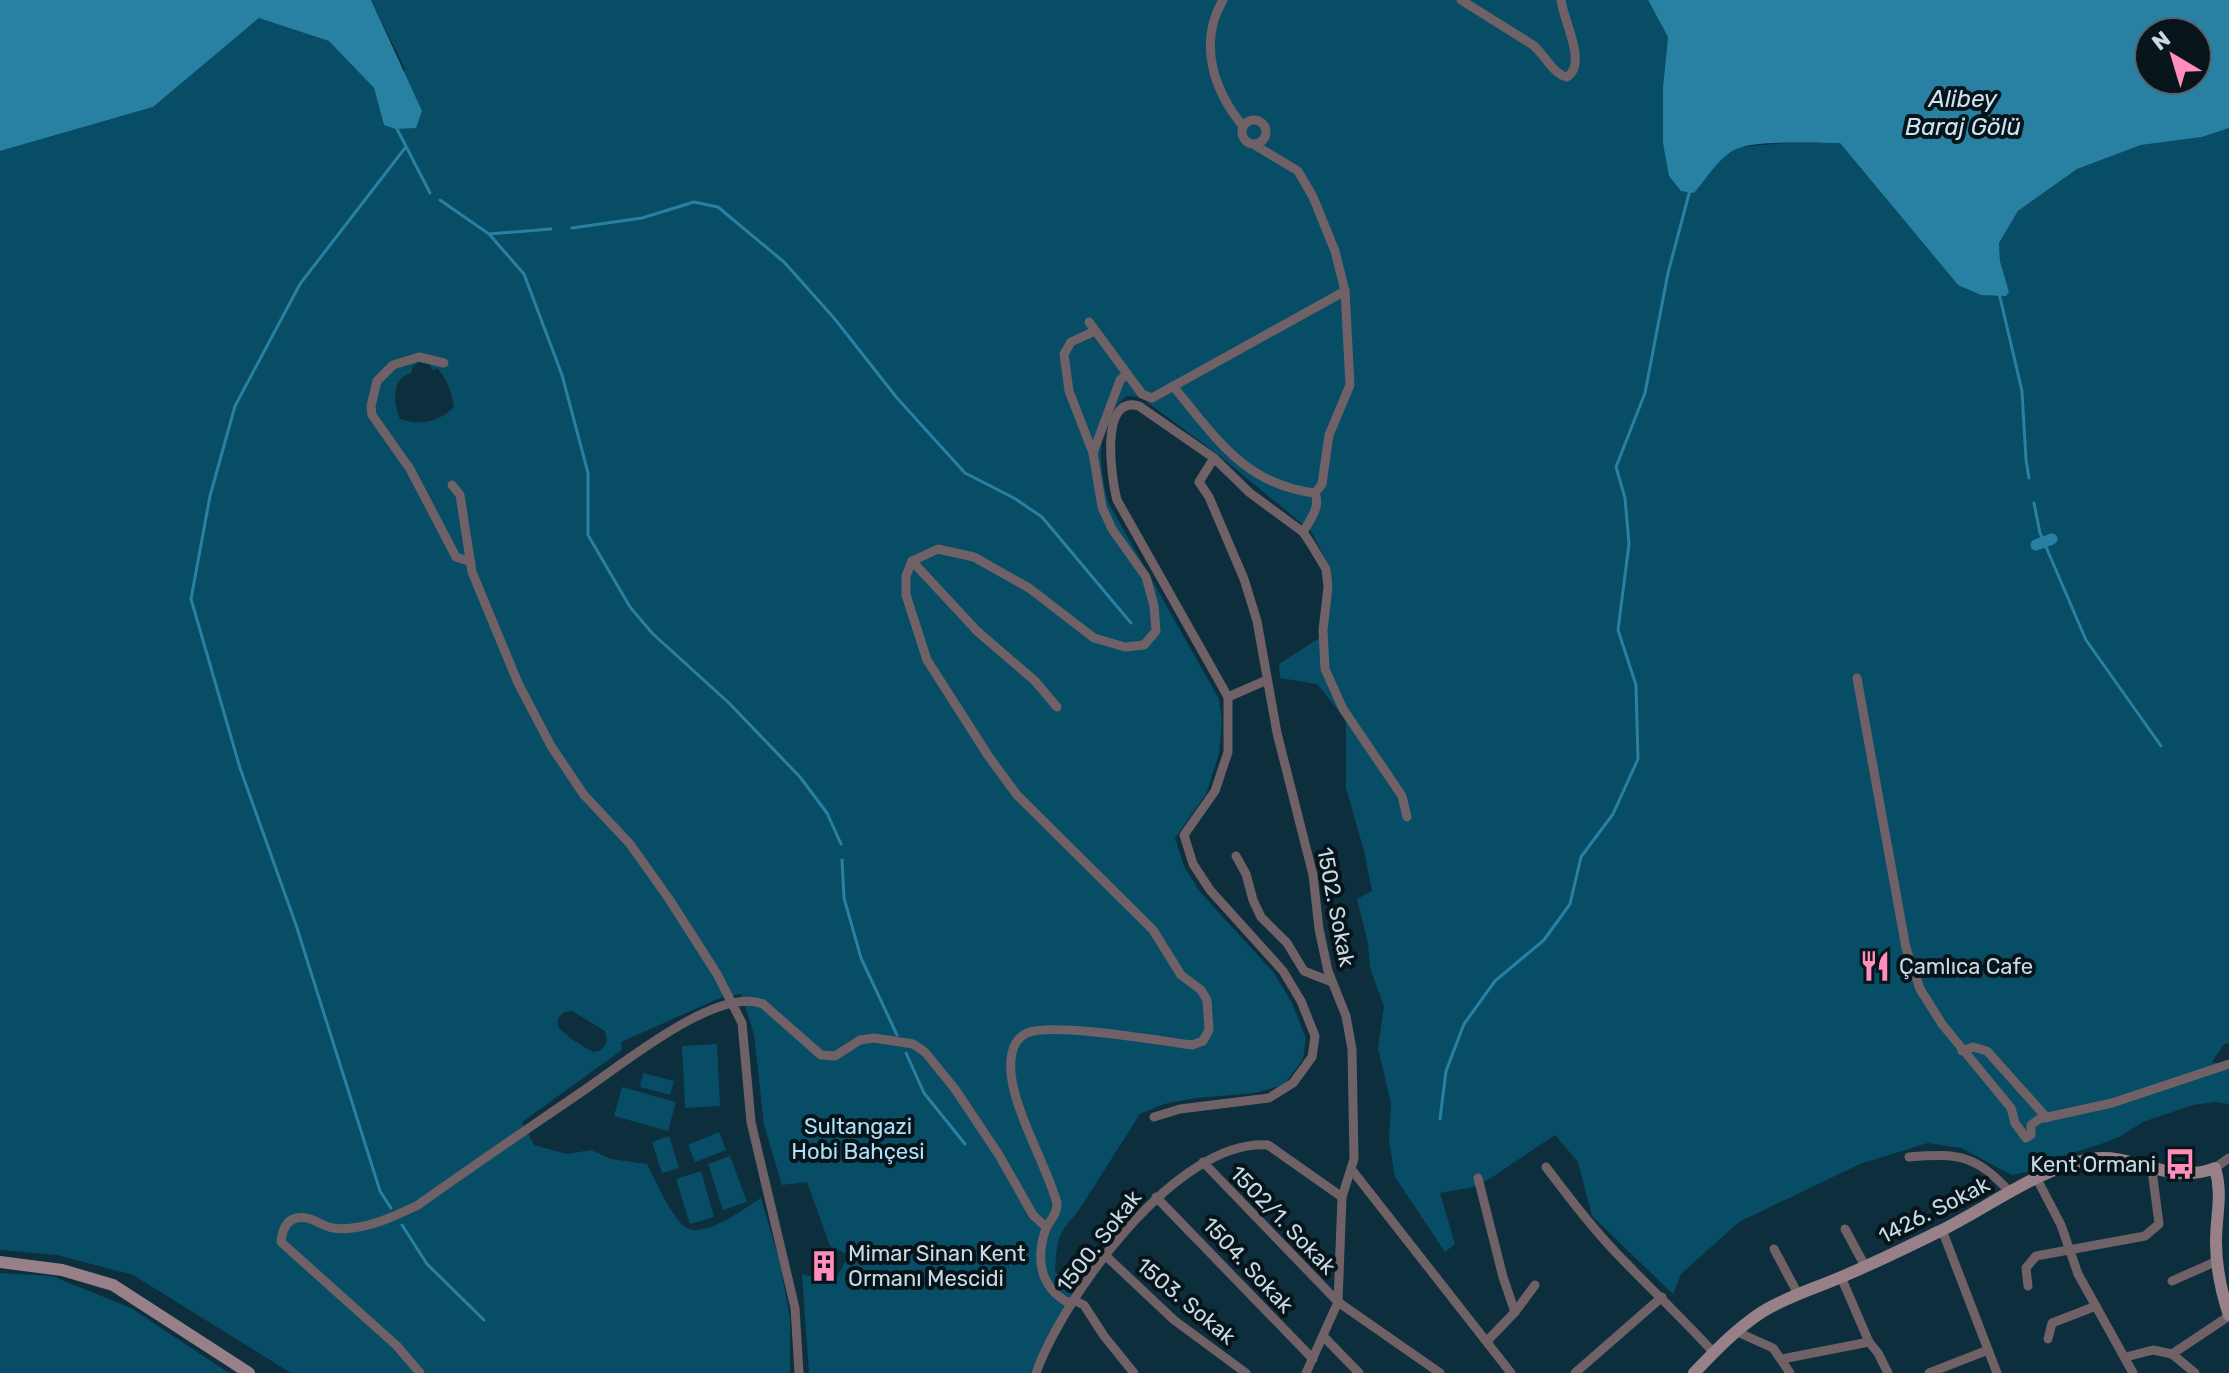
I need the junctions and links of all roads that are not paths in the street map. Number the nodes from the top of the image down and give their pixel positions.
1 (1223, 0) edge
2 (1461, 0) edge
3 (1561, 0) edge
4 (1243, 126) junction
5 (1253, 144) junction
6 (1345, 291) junction
7 (444, 363) dead end
8 (1127, 374) junction
9 (1173, 386) junction
10 (1093, 453) junction
11 (1214, 458) junction
12 (452, 485) dead end
13 (1315, 493) junction
14 (1303, 532) junction
15 (912, 561) junction
16 (471, 562) junction
17 (1857, 678) dead end
18 (1267, 680) junction
19 (1228, 697) junction
20 (1057, 707) dead end
21 (1407, 817) dead end
22 (1236, 856) dead end
23 (1283, 971) junction
24 (1304, 971) junction
25 (1332, 982) junction
26 (733, 1003) junction
27 (1962, 1051) junction
28 (2229, 1064) edge
29 (1154, 1117) dead end
30 (2047, 1118) junction
31 (1909, 1157) dead end
32 (2229, 1158) edge
33 (1203, 1162) junction
34 (1546, 1167) dead end
35 (2229, 1167) edge
36 (2215, 1168) junction
37 (1352, 1170) junction
38 (2152, 1170) junction
39 (1478, 1178) dead end
40 (2037, 1179) junction
41 (2225, 1192) edge
42 (2011, 1193) junction
43 (1156, 1197) junction
44 (1342, 1197) junction
45 (1046, 1227) junction
46 (1845, 1229) dead end
47 (1942, 1230) junction
48 (1774, 1249) dead end
49 (2070, 1250) junction
50 (1106, 1256) junction
51 (2217, 1261) junction
52 (0, 1262) edge
53 (1865, 1266) junction
54 (1841, 1277) junction
55 (2172, 1281) dead end
56 (1535, 1285) dead end
57 (2028, 1286) dead end
58 (1798, 1294) junction
59 (1662, 1297) junction
60 (1075, 1301) junction
61 (1338, 1302) junction
62 (2096, 1306) junction
63 (1515, 1312) junction
64 (2229, 1316) edge
65 (1735, 1331) junction
66 (1324, 1337) junction
67 (2048, 1339) dead end
68 (1487, 1341) junction
69 (1869, 1342) junction
70 (1988, 1350) junction
71 (1713, 1352) junction
72 (2172, 1354) junction
73 (2126, 1357) junction
74 (1313, 1359) junction
75 (1782, 1359) junction
76 (1587, 1369) edge
77 (1702, 1370) edge
78 (1787, 1372) edge
79 (249, 1373) edge
80 (420, 1373) edge
81 (799, 1373) edge
82 (1036, 1373) edge
83 (1134, 1373) edge
84 (1246, 1373) edge
85 (1307, 1373) edge
86 (1359, 1373) edge
87 (1440, 1373) edge
88 (1511, 1373) edge
89 (1575, 1373) edge
90 (1888, 1373) edge
91 (1929, 1373) edge
92 (1997, 1373) edge
93 (2133, 1373) edge
94 (2195, 1373) edge

1 - 4 street
2 - 3 street
4 - 5 street
4 - 5 street
5 - 6 street
6 - 9 street
6 - 13 street
7 - 16 street
8 - 9 street
8 - 10 street
8 - 10 street
9 - 13 street
10 - 15 street
11 - 14 street
11 - 18 street, 1502. Sokak
11 - 19 street
12 - 16 street
13 - 14 street
14 - 21 street
15 - 20 street
15 - 45 street
16 - 26 street
17 - 27 street
18 - 19 street
18 - 25 street, 1502. Sokak
19 - 23 street
22 - 24 street
23 - 24 street
23 - 29 street
24 - 25 street
25 - 37 street, 1502. Sokak
26 - 45 street
26 - 80 street
26 - 81 street
27 - 30 street
27 - 30 street
28 - 30 street
31 - 42 street
32 - 36 street
33 - 43 street, 1500. Sokak
33 - 44 street, 1500. Sokak
33 - 61 street, 1502/1. Sokak
34 - 59 street
35 - 36 street
36 - 38 main road, 1426. Sokak
36 - 41 main road
37 - 44 street, 1502. Sokak
37 - 68 street
38 - 40 main road, 1426. Sokak
38 - 49 street
39 - 63 street
40 - 42 main road, 1426. Sokak
40 - 49 street
41 - 51 main road
42 - 47 main road, 1426. Sokak
43 - 50 street, 1500. Sokak
43 - 74 street, 1504. Sokak
44 - 61 street, 1502. Sokak
45 - 60 street
46 - 53 street
47 - 53 main road, 1426. Sokak
47 - 70 street
48 - 58 street
49 - 57 street
49 - 62 street
50 - 60 street, 1500. Sokak
50 - 84 street, 1503. Sokak
51 - 55 street
51 - 64 main road
52 - 79 main road
53 - 54 main road, 1426. Sokak
54 - 58 main road, 1426. Sokak
54 - 69 street
56 - 63 street
58 - 65 main road, 1426. Sokak
59 - 71 street
59 - 76 street
60 - 82 street, 1500. Sokak
60 - 83 street
61 - 66 street, 1502. Sokak
61 - 87 street, 1502/1. Sokak
62 - 67 street
62 - 73 street
63 - 68 street
64 - 72 street
65 - 71 main road, 1426. Sokak
65 - 75 street
66 - 74 street, 1502. Sokak
66 - 86 street
68 - 88 street
69 - 75 street
69 - 90 street
70 - 91 street
70 - 92 street
71 - 77 main road, 1426. Sokak
72 - 73 street
72 - 94 street
73 - 93 street
74 - 85 street, 1502. Sokak
75 - 78 street
76 - 89 street

